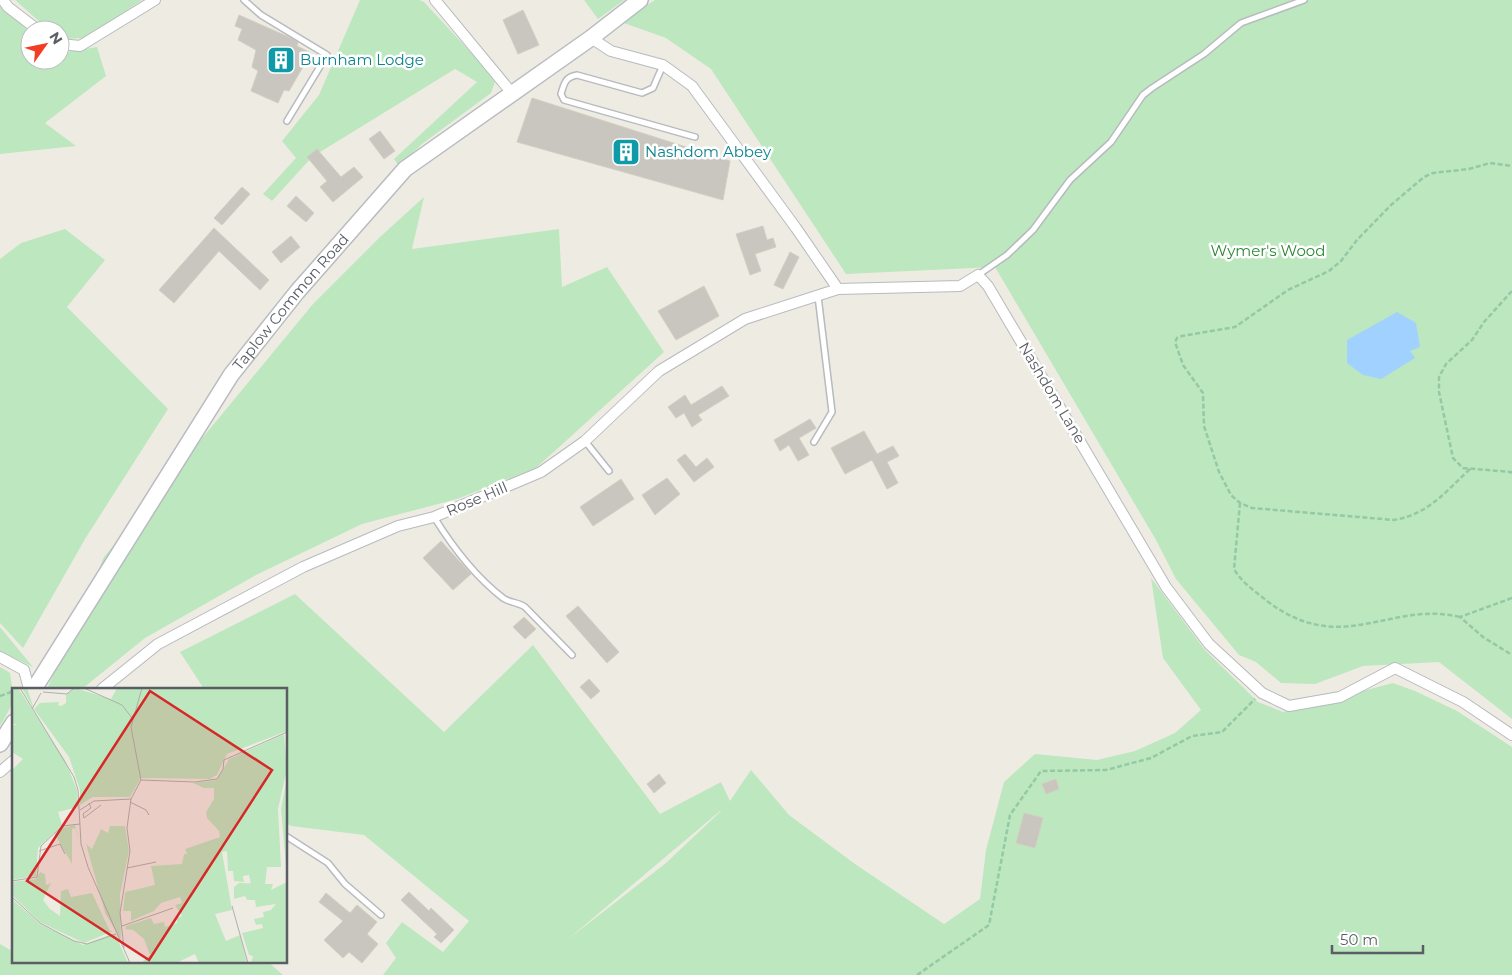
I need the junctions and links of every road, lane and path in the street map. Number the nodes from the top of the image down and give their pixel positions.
1 (3, 0) edge
2 (155, 0) edge
3 (244, 0) edge
4 (435, 0) edge
5 (640, 0) edge
6 (1289, 0) edge
7 (1304, 0) edge
8 (1283, 7) junction
9 (25, 20) edge
10 (591, 38) junction
11 (70, 45) edge
12 (663, 65) junction
13 (511, 92) junction
14 (288, 121) dead end
15 (696, 137) dead end
16 (1512, 166) edge
17 (978, 275) junction
18 (838, 289) junction
19 (1512, 291) edge
20 (818, 295) junction
21 (585, 441) junction
22 (814, 442) dead end
23 (1470, 469) junction
24 (609, 470) dead end
25 (1512, 476) edge
26 (1240, 503) junction
27 (434, 516) junction
28 (1512, 598) edge
29 (1460, 617) junction
30 (1512, 654) edge
31 (572, 655) dead end
32 (0, 657) edge
33 (29, 688) edge
34 (35, 688) edge
35 (103, 688) edge
36 (12, 692) edge
37 (1262, 693) junction
38 (0, 696) edge
39 (12, 725) edge
40 (1512, 735) edge
41 (0, 744) edge
42 (12, 762) edge
43 (0, 772) edge
44 (288, 837) edge
45 (381, 916) dead end
46 (917, 975) edge

1 - 9 street
2 - 11 street
3 - 14 lane
4 - 13 street
5 - 10 street, Taplow Common Road
6 - 8 lane
7 - 8 lane
8 - 17 lane
10 - 12 street
10 - 13 street, Taplow Common Road
12 - 15 lane
12 - 18 street
13 - 34 street, Taplow Common Road
16 - 26 path
17 - 18 street
17 - 37 street, Nashdom Lane
18 - 20 street, Rose Hill
19 - 23 path
20 - 21 street, Rose Hill
20 - 22 lane
21 - 24 lane
21 - 27 street, Rose Hill
23 - 25 path
23 - 26 path
26 - 29 path
27 - 31 lane
27 - 35 street, Rose Hill
28 - 29 path
29 - 30 path
32 - 33 street
36 - 38 path
37 - 40 street, Nashdom Lane
37 - 46 path
39 - 41 street
42 - 43 street
44 - 45 lane

